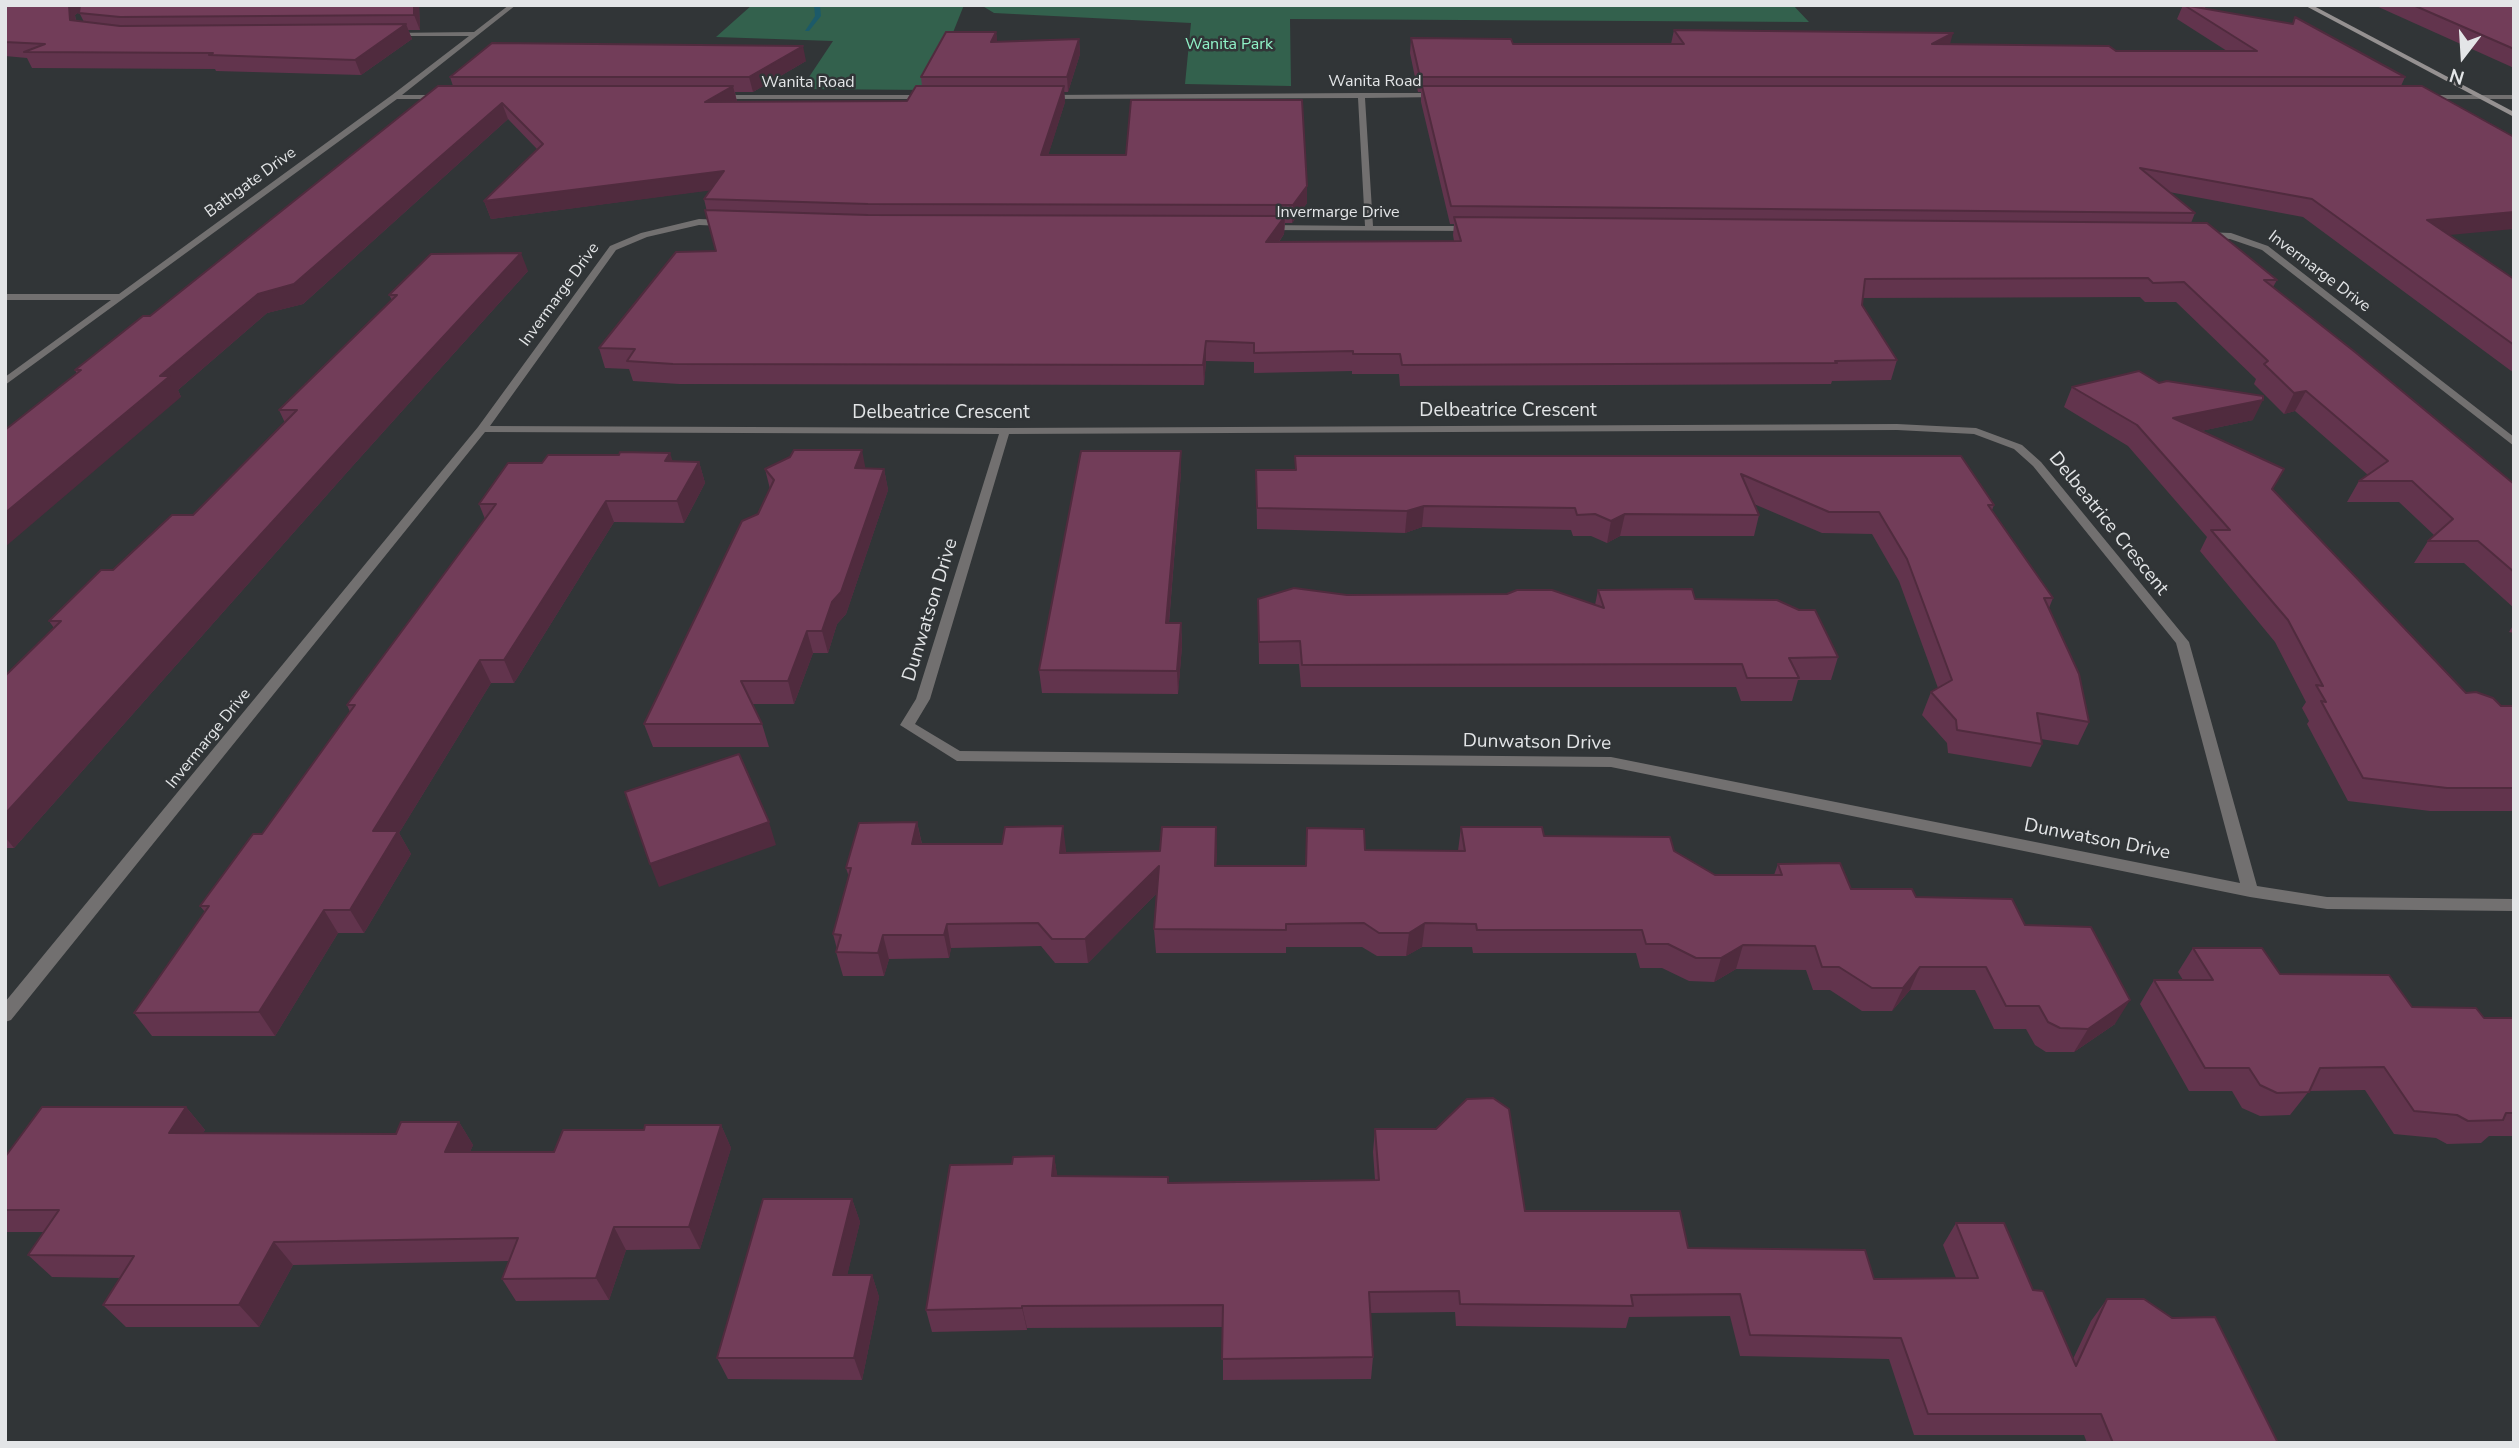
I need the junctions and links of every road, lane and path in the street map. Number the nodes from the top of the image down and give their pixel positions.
1 (513, 5) edge
2 (2308, 5) edge
3 (381, 34) edge
4 (474, 34) junction
5 (1361, 95) junction
6 (1445, 96) edge
7 (395, 97) junction
8 (451, 97) edge
9 (716, 97) edge
10 (939, 97) edge
11 (1034, 97) edge
12 (2419, 97) edge
13 (2480, 97) junction
14 (2514, 97) edge
15 (2514, 115) edge
16 (739, 223) edge
17 (1257, 228) edge
18 (1369, 228) junction
19 (1482, 229) edge
20 (2189, 234) edge
21 (5, 297) edge
22 (119, 297) junction
23 (5, 382) edge
24 (482, 429) junction
25 (1005, 431) junction
26 (2514, 443) edge
27 (2250, 891) junction
28 (2514, 905) edge
29 (5, 1015) edge

1 - 4 street, Bathgate Drive
2 - 13 street
3 - 4 street
4 - 7 street, Bathgate Drive
5 - 6 street, Wanita Road
5 - 11 street, Wanita Road
5 - 18 street
7 - 8 street
7 - 22 street, Bathgate Drive
9 - 10 street, Wanita Road
12 - 13 street
13 - 14 street
13 - 15 street
16 - 24 street, Invermarge Drive
17 - 18 street, Invermarge Drive
18 - 19 street, Invermarge Drive
20 - 26 street, Invermarge Drive
21 - 22 street
22 - 23 street, Bathgate Drive
24 - 25 street, Delbeatrice Crescent
24 - 29 street, Invermarge Drive
25 - 27 street, Delbeatrice Crescent
25 - 27 street, Dunwatson Drive
27 - 28 street, Dunwatson Drive

